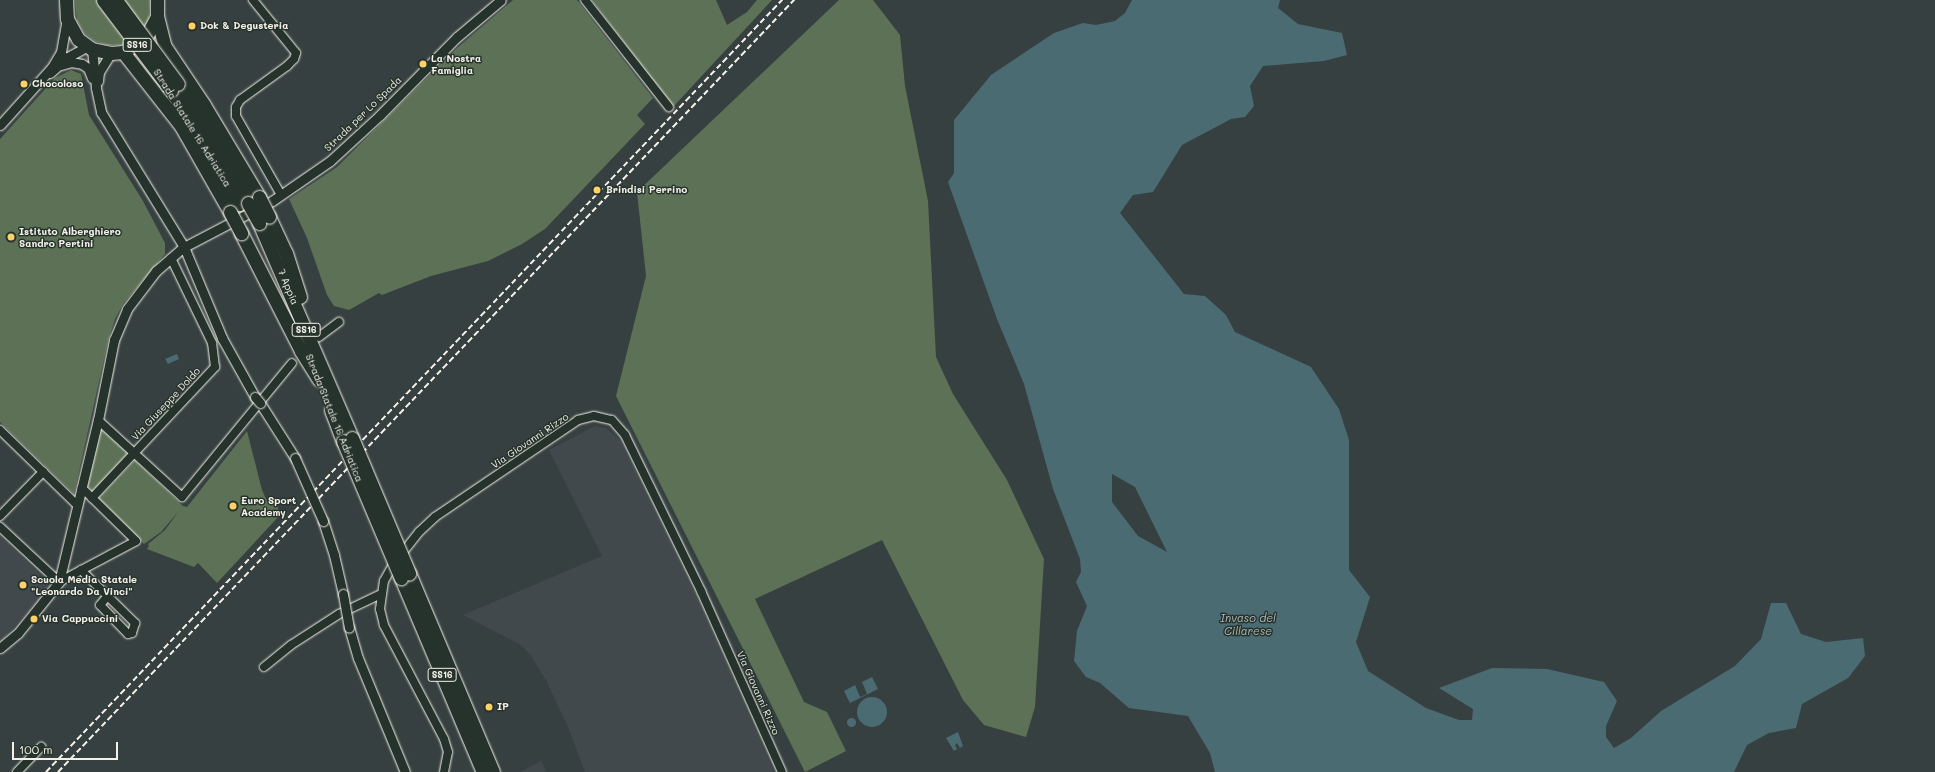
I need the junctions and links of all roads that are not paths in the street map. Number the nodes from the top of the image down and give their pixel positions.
1 (103, 0) edge
2 (116, 0) edge
3 (253, 0) edge
4 (501, 0) edge
5 (586, 0) edge
6 (159, 6) edge
7 (64, 7) edge
8 (90, 48) junction
9 (117, 52) junction
10 (61, 65) junction
11 (46, 76) junction
12 (175, 87) junction
13 (96, 88) junction
14 (669, 108) dead end
15 (0, 125) edge
16 (281, 195) junction
17 (245, 205) junction
18 (255, 225) junction
19 (184, 247) junction
20 (171, 258) junction
21 (339, 322) dead end
22 (319, 338) dead end
23 (292, 363) dead end
24 (322, 378) junction
25 (98, 420) junction
26 (0, 430) edge
27 (133, 454) junction
28 (43, 472) junction
29 (82, 488) junction
30 (92, 498) junction
31 (77, 505) junction
32 (0, 516) edge
33 (0, 527) edge
34 (81, 570) junction
35 (405, 576) junction
36 (59, 582) junction
37 (381, 594) junction
38 (107, 597) junction
39 (0, 648) edge
40 (264, 667) dead end
41 (41, 748) dead end
42 (443, 770) edge
43 (17, 772) edge
44 (405, 772) edge
45 (484, 772) edge
46 (494, 772) edge
47 (782, 772) edge

1 - 12 highway, Strada Statale 16 Adriatica / SS16, bridge
2 - 12 highway, Strada Statale 16 Adriatica / SS16, bridge
3 - 16 street
4 - 16 street, Strada per Lo Spada
5 - 14 street
6 - 9 highway
6 - 17 highway
7 - 8 highway
7 - 11 street
8 - 9 highway
8 - 10 street
8 - 13 street
9 - 13 street
9 - 17 highway
10 - 11 street
10 - 13 street
11 - 15 street
12 - 17 highway, Strada Statale 16 Adriatica / SS16
13 - 19 street
16 - 19 street, Strada per Lo Spada
17 - 18 highway, Strada Statale 16 Adriatica / SS16, bridge
17 - 18 highway, bridge
18 - 24 highway, 7 Appia / SS16
18 - 24 highway
19 - 20 street
19 - 44 street, bridge
20 - 25 street
20 - 27 street, Via Giuseppe Doldo
21 - 22 street
23 - 27 street
24 - 35 highway, 7 Appia / SS16, bridge
25 - 27 street
25 - 29 street
26 - 28 street
27 - 30 street
28 - 31 street
28 - 32 street
29 - 30 street
29 - 31 street
30 - 34 street
31 - 36 street
33 - 36 street
34 - 36 street
34 - 38 street
35 - 45 highway, SS16
35 - 46 highway, SS16
36 - 39 street
37 - 40 street
37 - 42 street, Via Giovanni Rizzo
37 - 47 street, Via Giovanni Rizzo
38 - 38 street
41 - 43 street

